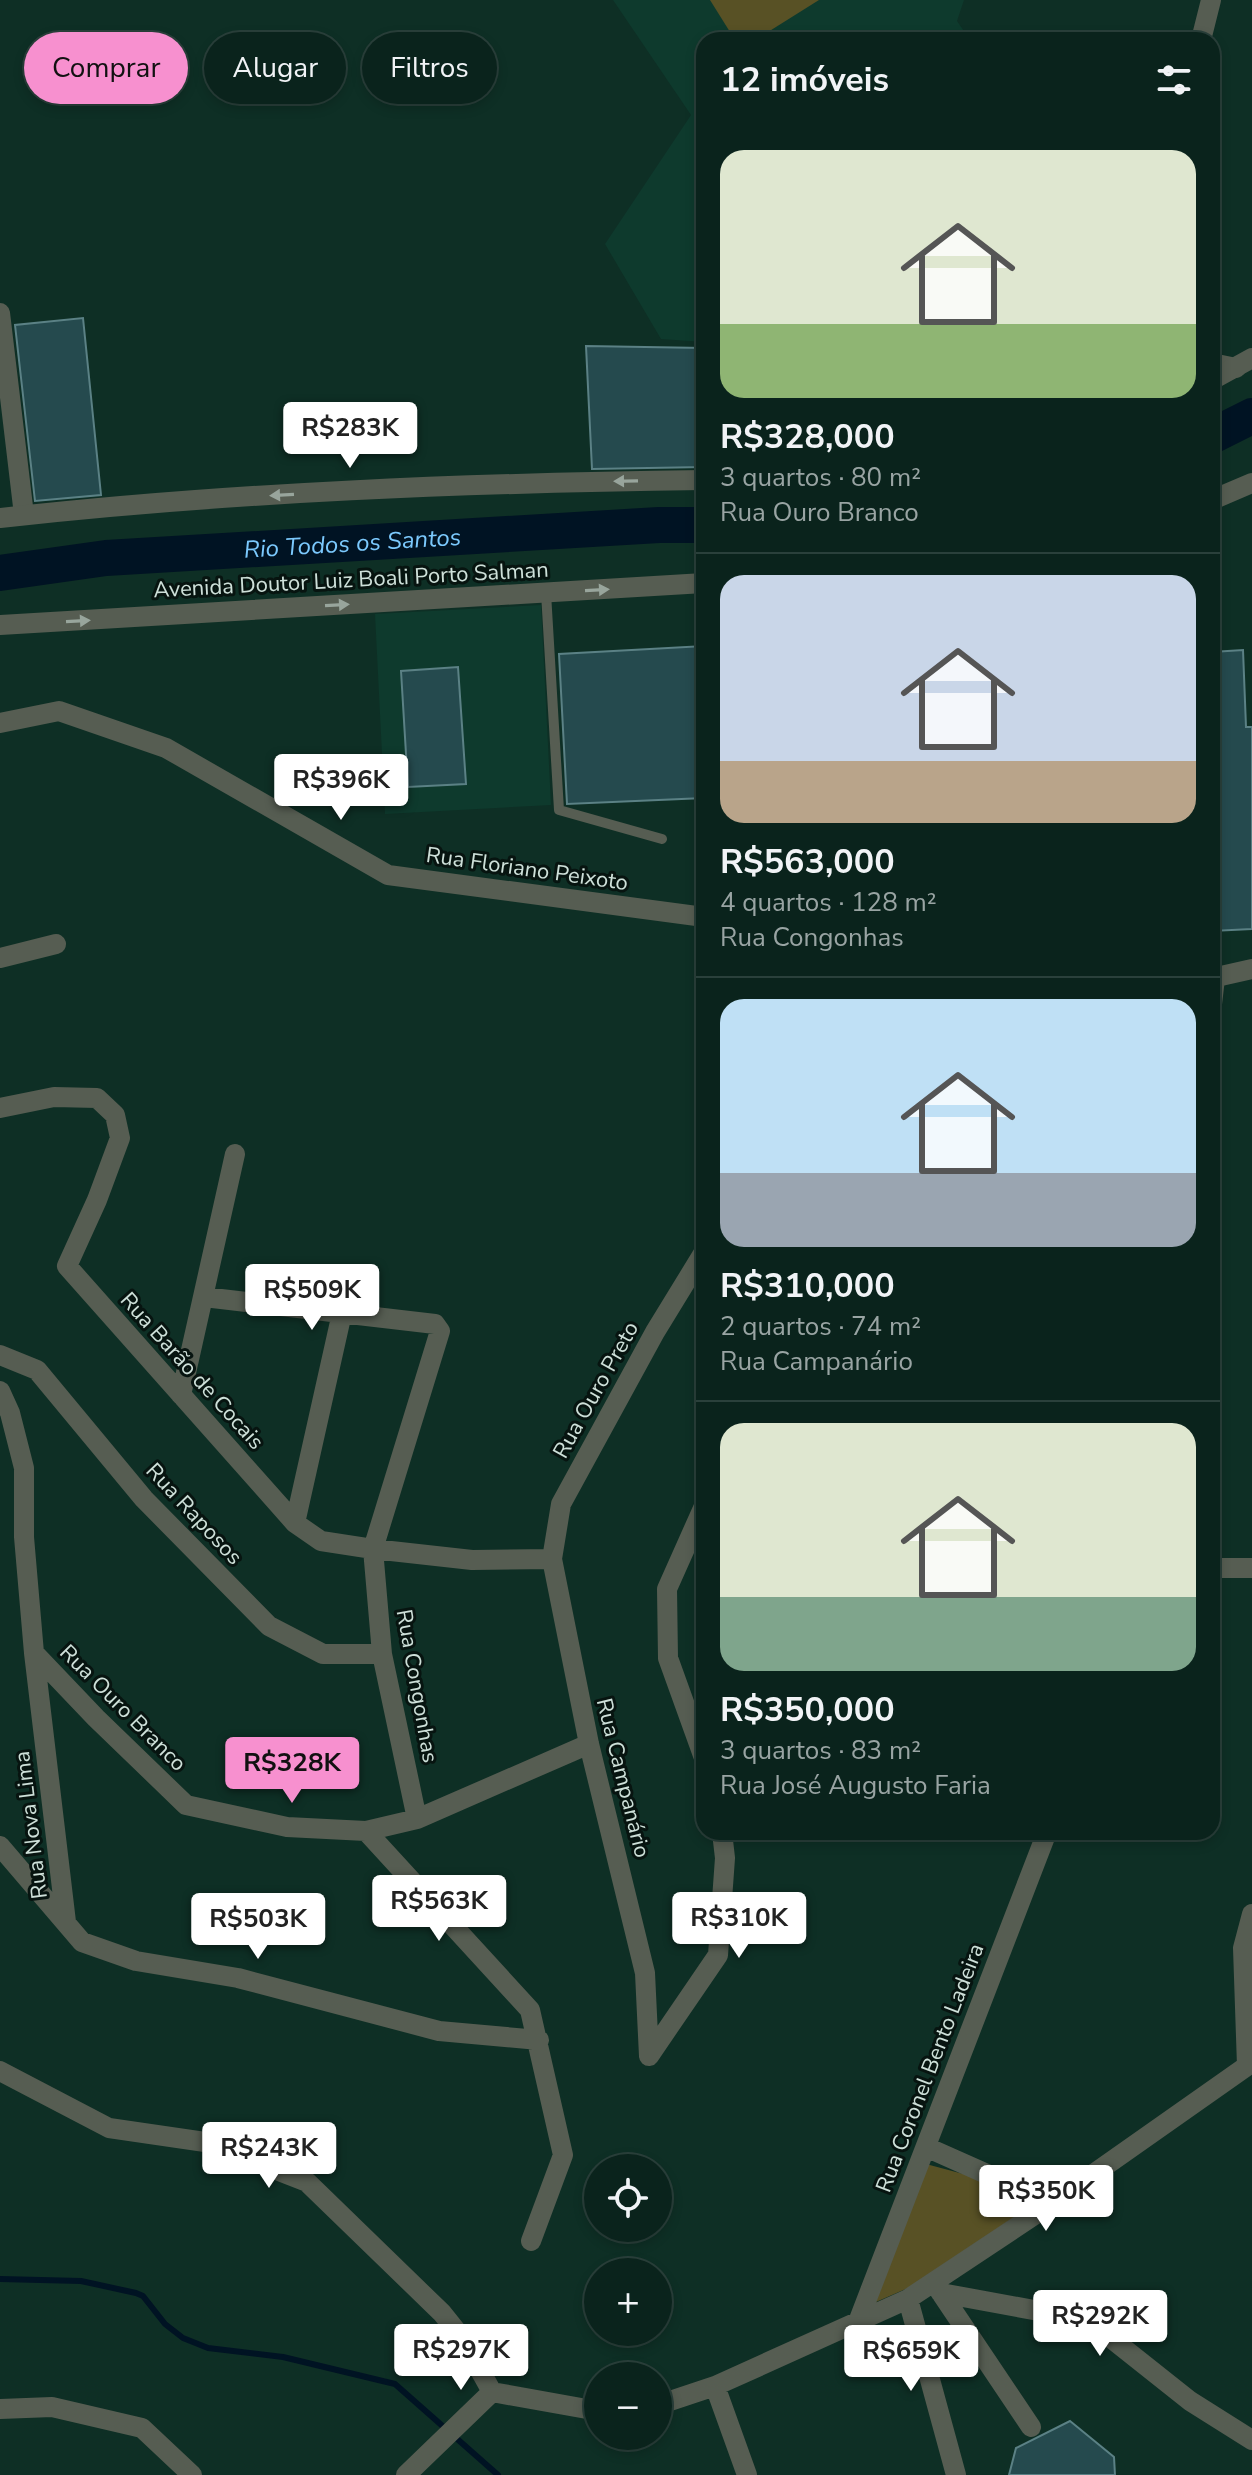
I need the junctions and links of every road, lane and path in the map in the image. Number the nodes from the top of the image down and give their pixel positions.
1 (1211, 0) edge
2 (1203, 32) edge
3 (0, 313) edge
4 (1220, 363) edge
5 (1244, 363) edge
6 (1220, 376) edge
7 (696, 480) edge
8 (1252, 483) edge
9 (1220, 497) edge
10 (24, 515) junction
11 (0, 518) edge
12 (696, 584) edge
13 (546, 593) junction
14 (0, 625) edge
15 (0, 723) edge
16 (662, 839) dead end
17 (696, 916) edge
18 (56, 944) dead end
19 (0, 958) edge
20 (1252, 969) edge
21 (1220, 977) edge
22 (0, 1108) edge
23 (235, 1154) dead end
24 (696, 1265) edge
25 (204, 1297) junction
26 (342, 1313) junction
27 (0, 1355) edge
28 (0, 1391) edge
29 (181, 1395) junction
30 (295, 1523) junction
31 (696, 1524) edge
32 (373, 1549) junction
33 (552, 1559) junction
34 (1220, 1568) edge
35 (1252, 1568) edge
36 (34, 1653) junction
37 (382, 1654) junction
38 (696, 1736) edge
39 (589, 1744) junction
40 (417, 1819) junction
41 (366, 1831) junction
42 (723, 1840) edge
43 (1044, 1840) edge
44 (0, 1846) edge
45 (1252, 1914) edge
46 (66, 1922) junction
47 (539, 2040) junction
48 (0, 2071) edge
49 (1249, 2076) edge
50 (926, 2147) junction
51 (1048, 2206) junction
52 (531, 2241) dead end
53 (938, 2288) junction
54 (908, 2299) junction
55 (858, 2322) junction
56 (715, 2386) junction
57 (492, 2392) junction
58 (672, 2400) edge
59 (584, 2408) edge
60 (0, 2409) edge
61 (1031, 2427) dead end
62 (1252, 2440) edge
63 (192, 2475) edge
64 (406, 2475) edge
65 (747, 2475) edge
66 (956, 2475) edge

1 - 2 street
3 - 10 street
4 - 5 street
5 - 6 street
7 -> 10 street
8 - 9 street
10 - 11 street
13 -> 12 street, Avenida Doutor Luiz Boali Porto Salman
14 -> 13 street, Avenida Doutor Luiz Boali Porto Salman
13 - 16 lane
15 - 17 street, Rua Floriano Peixoto
18 - 19 street
20 - 21 street
22 - 29 street, Rua Barão de Cocais
23 - 25 street
24 - 33 street, Rua Ouro Preto
25 - 26 street
25 - 29 street
26 - 30 street
26 - 32 street, Rua Congonhas
27 - 37 street, Rua Raposos
28 - 36 street, Rua Nova Lima
29 - 30 street, Rua Barão de Cocais
30 - 32 street, Rua Barão de Cocais
31 - 38 street
32 - 33 street, Rua Barão de Cocais
32 - 37 street, Rua Congonhas
33 - 39 street, Rua Campanário
34 - 35 street
36 - 41 street, Rua Ouro Branco
36 - 46 street, Rua Nova Lima
37 - 40 street, Rua Congonhas
39 - 40 street, Rua Ouro Branco
39 - 42 street, Rua Campanário
40 - 41 street, Rua Ouro Branco
41 - 47 street
43 - 50 street, Rua Coronel Bento Ladeira
44 - 46 street
45 - 49 street
46 - 47 street
47 - 52 street
48 - 57 street
49 - 51 street
50 - 51 street
50 - 55 street, Rua Coronel Bento Ladeira
51 - 53 street
53 - 54 street
53 - 61 street
53 - 62 street
54 - 55 street
54 - 66 street
55 - 56 street
56 - 58 street
56 - 65 street
57 - 59 street
57 - 64 street
60 - 63 street

